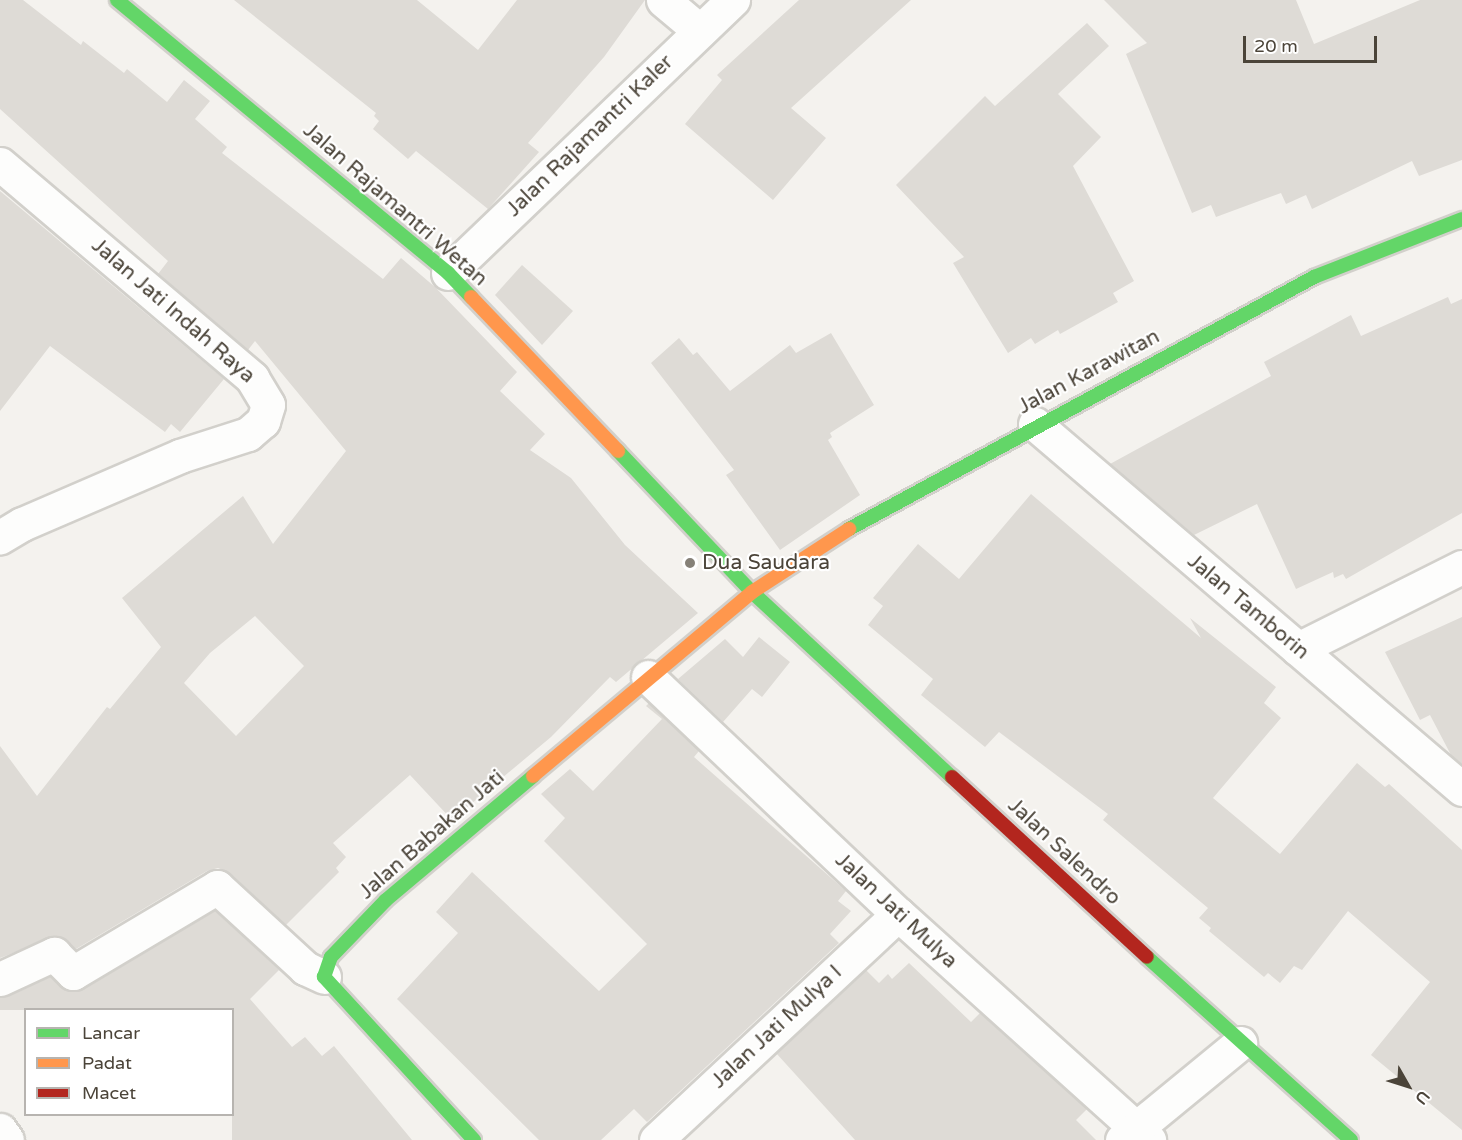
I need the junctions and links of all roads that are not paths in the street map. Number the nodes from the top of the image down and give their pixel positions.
1 (117, 0) edge
2 (663, 0) edge
3 (733, 0) edge
4 (700, 31) junction
5 (0, 164) edge
6 (1462, 219) edge
7 (448, 273) junction
8 (1035, 424) junction
9 (7, 523) edge
10 (1462, 567) edge
11 (752, 592) junction
12 (1298, 650) junction
13 (648, 677) junction
14 (1462, 789) edge
15 (898, 914) junction
16 (324, 977) junction
17 (0, 979) edge
18 (1240, 1043) junction
19 (0, 1130) edge
20 (1135, 1136) edge
21 (7, 1140) edge
22 (474, 1140) edge
23 (656, 1140) edge
24 (1351, 1140) edge

1 - 7 street, Jalan Rajamantri Wetan
2 - 4 street
3 - 4 street, Jalan Rajamantri Kaler
4 - 7 street, Jalan Rajamantri Kaler
5 - 9 street, Jalan Jati Indah Raya
6 - 8 street, Jalan Karawitan
7 - 11 street, Jalan Rajamantri Wetan
8 - 11 street, Jalan Karawitan
8 - 12 street, Jalan Tamborin
10 - 12 street
11 - 13 street, Jalan Babakan Jati
11 - 18 street, Jalan Salendro
12 - 14 street, Jalan Tamborin
13 - 15 street, Jalan Jati Mulya
13 - 16 street, Jalan Babakan Jati
15 - 20 street, Jalan Jati Mulya
15 - 23 street, Jalan Jati Mulya I
16 - 17 street
16 - 22 street
18 - 20 street
18 - 24 street, Jalan Salendro
19 - 21 street

